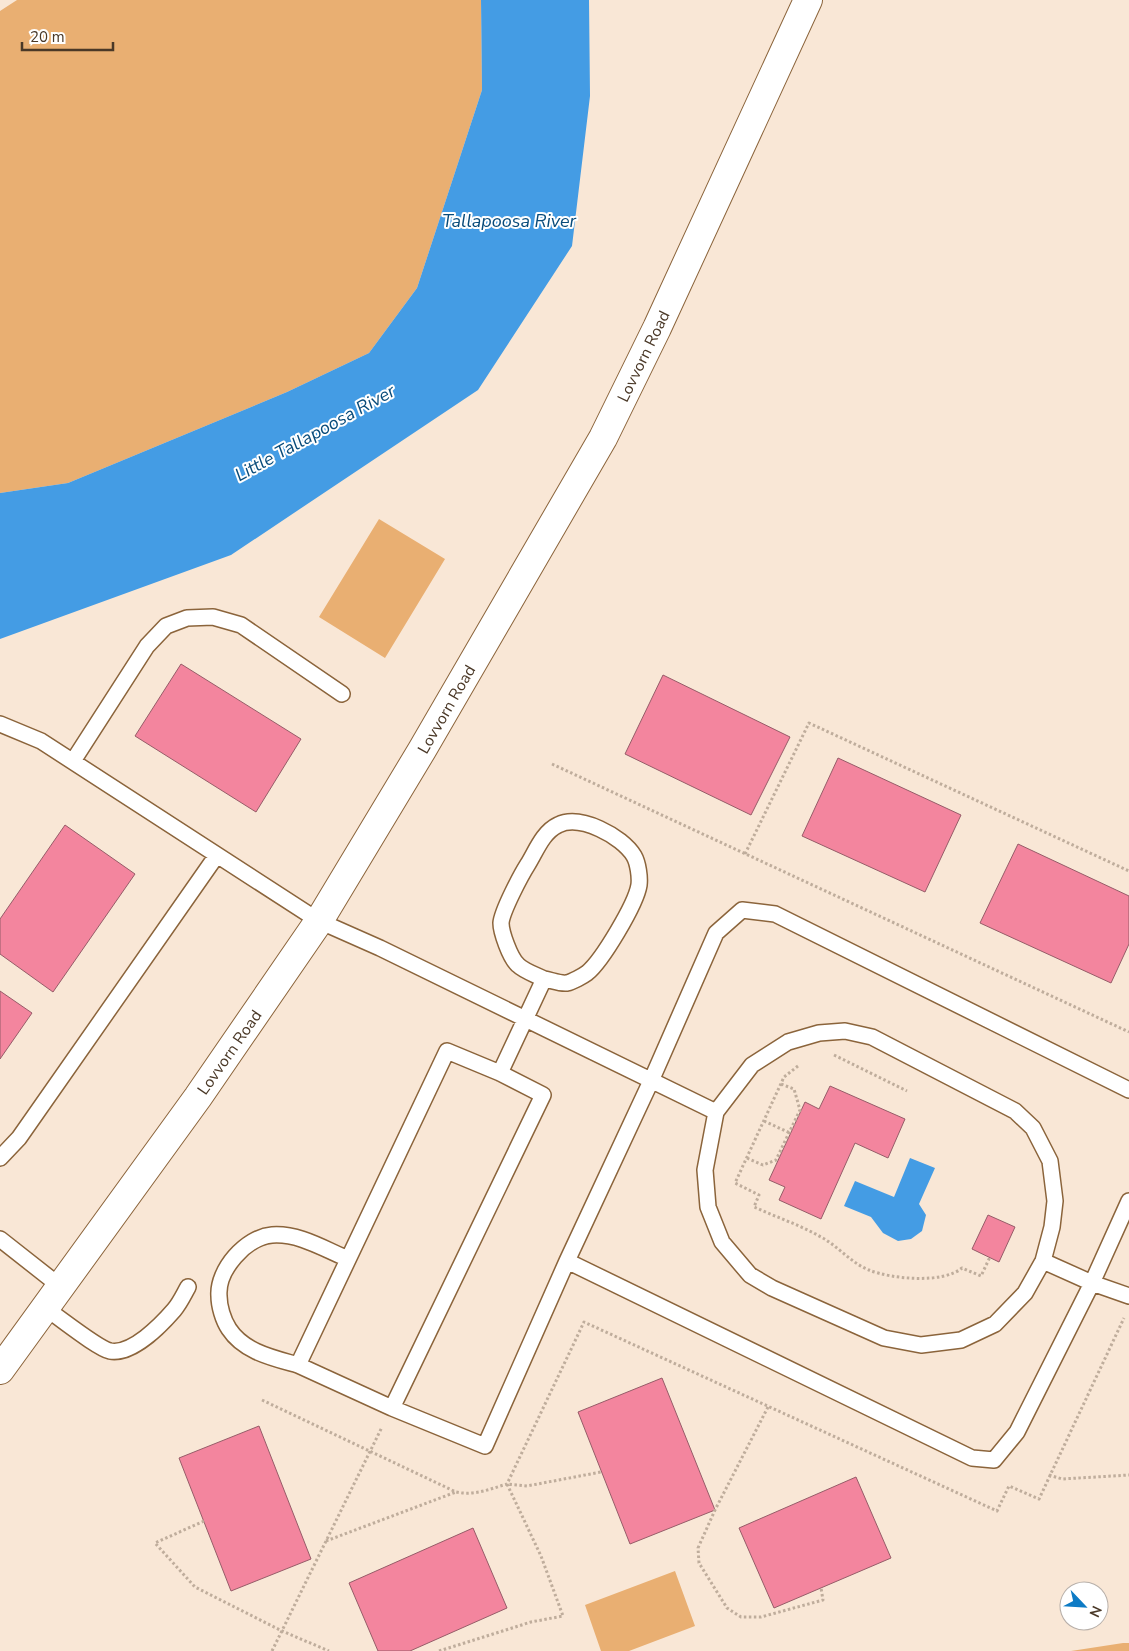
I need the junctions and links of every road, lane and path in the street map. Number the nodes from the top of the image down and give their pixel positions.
1 (808, 0) edge
2 (342, 694) dead end
3 (0, 724) edge
4 (74, 761) junction
5 (552, 764) dead end
6 (745, 854) junction
7 (216, 856) junction
8 (1129, 870) edge
9 (319, 921) junction
10 (544, 979) junction
11 (524, 1019) junction
12 (1129, 1032) edge
13 (832, 1055) dead end
14 (801, 1063) dead end
15 (500, 1073) junction
16 (651, 1081) junction
17 (781, 1084) junction
18 (1129, 1090) edge
19 (907, 1091) dead end
20 (716, 1112) junction
21 (764, 1121) junction
22 (790, 1133) junction
23 (0, 1158) edge
24 (747, 1158) junction
25 (1129, 1201) edge
26 (0, 1239) edge
27 (990, 1257) dead end
28 (348, 1259) junction
29 (567, 1261) junction
30 (1043, 1261) junction
31 (1092, 1283) junction
32 (188, 1287) dead end
33 (1129, 1296) edge
34 (53, 1297) junction
35 (1129, 1319) edge
36 (298, 1365) junction
37 (0, 1370) edge
38 (262, 1400) dead end
39 (768, 1407) junction
40 (392, 1408) junction
41 (370, 1451) junction
42 (601, 1472) dead end
43 (1050, 1475) junction
44 (1129, 1475) edge
45 (507, 1484) junction
46 (456, 1492) junction
47 (204, 1521) dead end
48 (326, 1541) junction
49 (821, 1588) dead end
50 (282, 1631) junction
51 (272, 1651) edge
52 (329, 1651) edge
53 (439, 1651) edge

1 - 9 street, Lovvorn Road
2 - 4 lane
3 - 4 lane
4 - 7 lane
5 - 6 path
6 - 8 path
6 - 12 path
7 - 9 lane
7 - 23 lane
9 - 11 lane
9 - 34 street, Lovvorn Road
10 - 10 lane
10 - 11 lane
11 - 15 lane
11 - 16 lane
13 - 19 path
14 - 17 path
15 - 28 lane
15 - 40 lane
16 - 18 lane
16 - 20 lane
16 - 29 lane
17 - 21 path
17 - 22 path
20 - 30 lane
20 - 30 lane
21 - 22 path
21 - 24 path
22 - 24 path
24 - 27 path
25 - 31 lane
26 - 34 lane
28 - 36 lane
28 - 36 lane
29 - 31 lane
29 - 40 lane
30 - 31 lane
31 - 33 lane
32 - 34 lane
34 - 37 street, Lovvorn Road
35 - 43 path
36 - 40 lane
38 - 41 path
39 - 43 path
39 - 45 path
39 - 49 path
40 - 41 path
41 - 46 path
41 - 48 path
42 - 45 path
43 - 44 path
45 - 46 path
45 - 53 path
46 - 48 path
47 - 50 path
48 - 50 path
50 - 51 path
50 - 52 path

